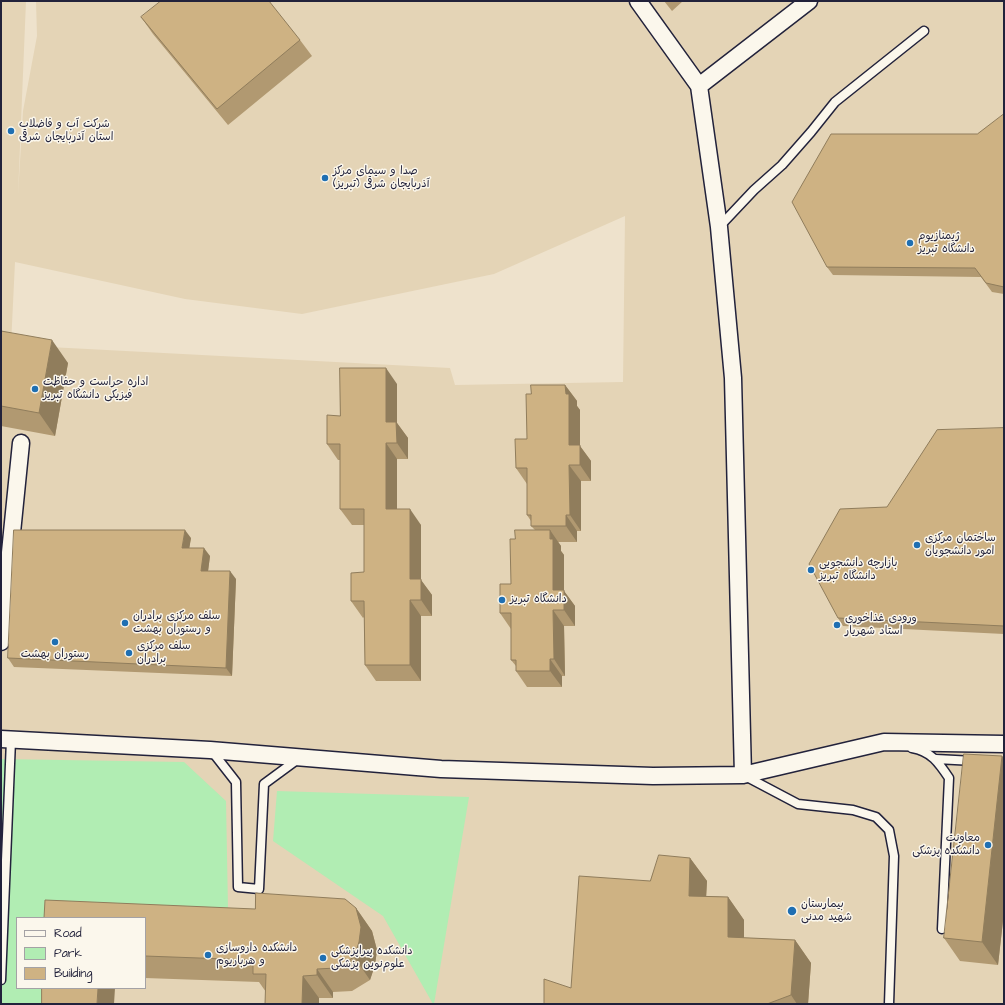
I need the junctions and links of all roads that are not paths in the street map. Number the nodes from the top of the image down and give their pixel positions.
1 (638, 1) edge
2 (808, 1) edge
3 (924, 30) dead end
4 (699, 86) junction
5 (719, 227) junction
6 (21, 443) dead end
7 (1, 642) edge
8 (6, 740) edge
9 (884, 742) junction
10 (1004, 744) edge
11 (210, 750) junction
12 (300, 757) junction
13 (936, 760) junction
14 (982, 762) edge
15 (743, 775) junction
16 (942, 929) dead end
17 (1, 980) edge
18 (888, 1004) edge

1 - 4 street
2 - 4 street
3 - 5 lane
4 - 5 street
5 - 15 street
6 - 7 street
8 - 11 street
8 - 17 lane
9 - 10 street
9 - 13 lane
9 - 15 street
11 - 12 street
11 - 12 lane
12 - 15 street
13 - 14 lane
13 - 16 lane
15 - 18 lane

